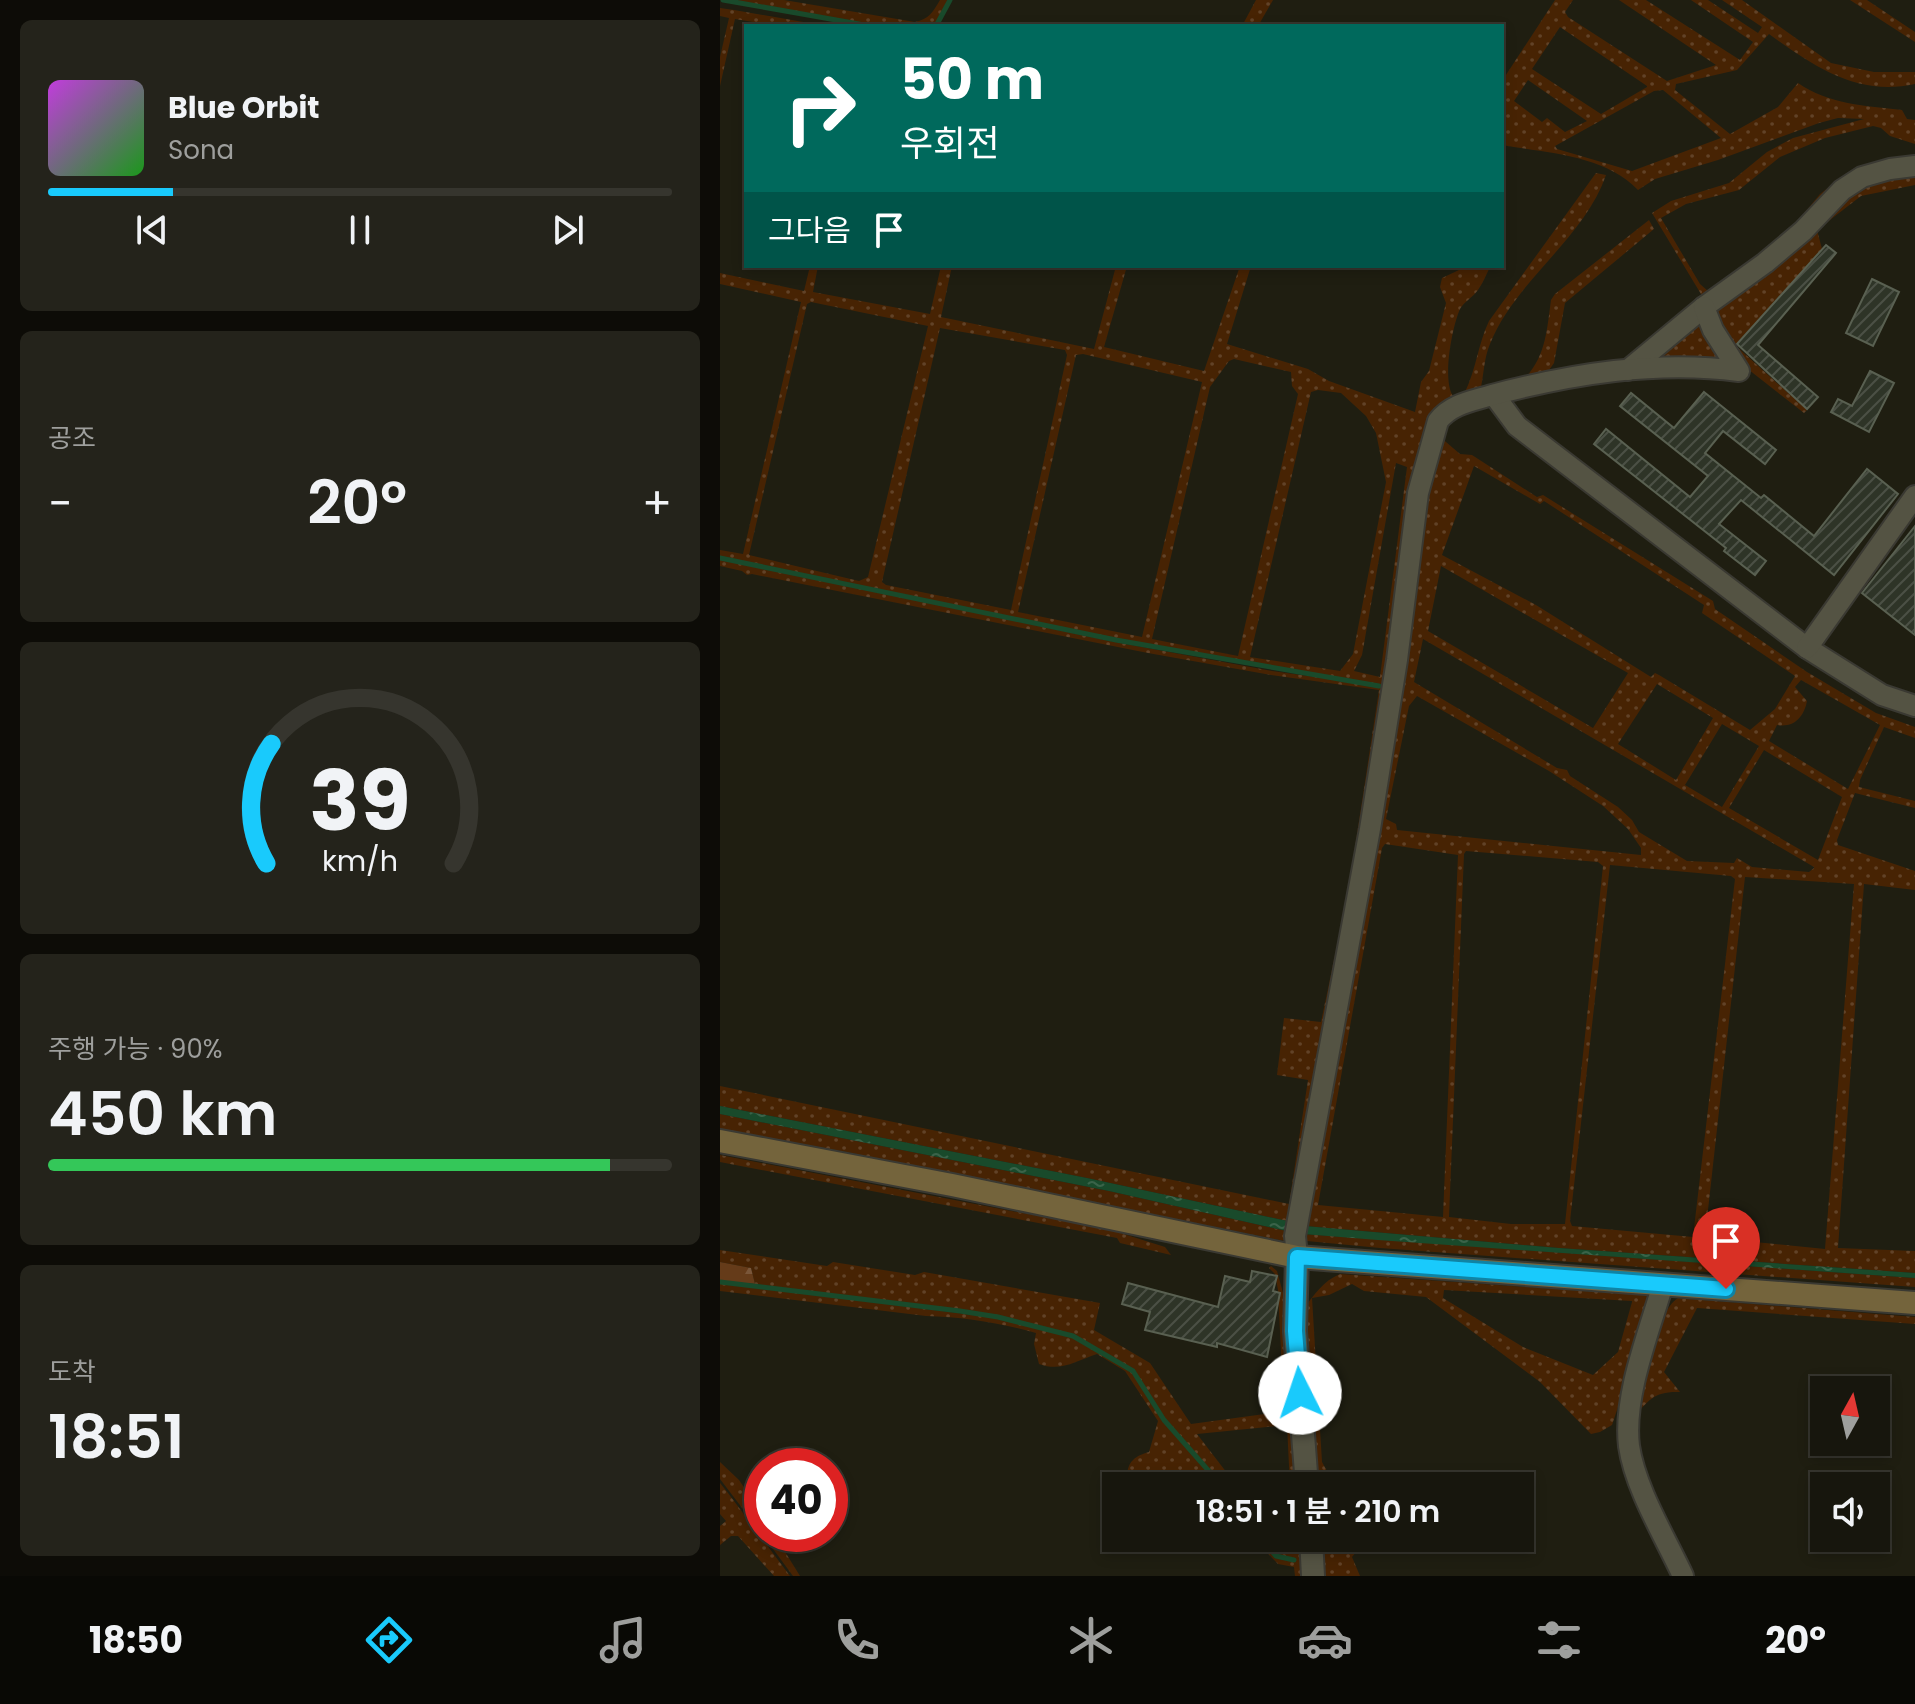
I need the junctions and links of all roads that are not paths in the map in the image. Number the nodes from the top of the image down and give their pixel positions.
1 (1915, 166) edge
2 (1704, 307) junction
3 (1628, 370) junction
4 (1494, 395) junction
5 (1915, 496) edge
6 (1807, 648) junction
7 (1915, 706) edge
8 (720, 1141) edge
9 (1297, 1257) junction
10 (1663, 1284) junction
11 (1915, 1303) edge
12 (1306, 1472) edge
13 (1312, 1552) edge
14 (1313, 1576) edge
15 (1683, 1576) edge

1 - 2 street
2 - 3 street
2 - 3 street
3 - 4 street
4 - 6 street
4 - 9 street
5 - 6 street
6 - 7 street
8 - 9 main road
9 - 10 main road
9 - 12 street
10 - 11 main road
10 - 15 street
13 - 14 street

